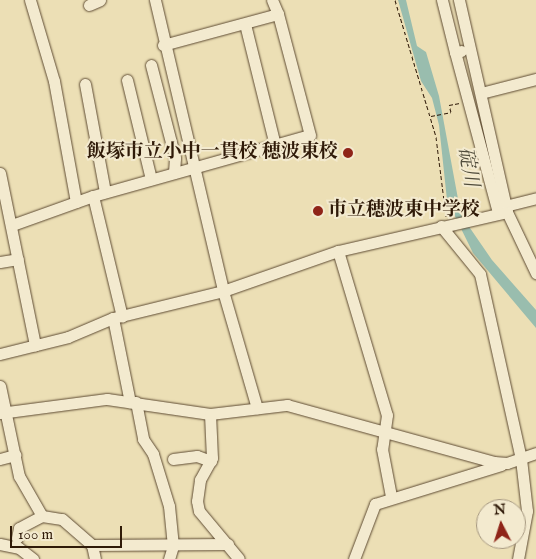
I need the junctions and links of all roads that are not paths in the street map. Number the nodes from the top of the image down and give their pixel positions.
1 (30, 0) edge
2 (100, 0) edge
3 (155, 0) edge
4 (272, 0) edge
5 (442, 0) edge
6 (459, 0) edge
7 (89, 5) dead end
8 (278, 14) junction
9 (245, 24) junction
10 (163, 45) junction
11 (470, 49) junction
12 (455, 52) junction
13 (151, 65) dead end
14 (536, 79) edge
15 (128, 80) dead end
16 (85, 84) dead end
17 (481, 92) junction
18 (275, 145) junction
19 (195, 168) junction
20 (0, 173) edge
21 (174, 173) junction
22 (151, 179) junction
23 (105, 192) junction
24 (93, 196) junction
25 (536, 198) edge
26 (76, 202) junction
27 (503, 210) junction
28 (12, 225) junction
29 (446, 225) junction
30 (338, 251) junction
31 (18, 259) junction
32 (0, 262) edge
33 (535, 269) edge
34 (223, 291) junction
35 (117, 318) junction
36 (35, 345) junction
37 (0, 354) edge
38 (0, 386) edge
39 (133, 402) junction
40 (257, 408) junction
41 (3, 413) edge
42 (210, 414) junction
43 (384, 432) junction
44 (536, 453) edge
45 (15, 455) junction
46 (521, 458) junction
47 (0, 459) edge
48 (173, 459) dead end
49 (211, 461) junction
50 (507, 463) junction
51 (391, 496) junction
52 (42, 516) junction
53 (531, 526) edge
54 (17, 538) dead end
55 (0, 544) edge
56 (92, 544) junction
57 (228, 544) junction
58 (174, 546) junction
59 (33, 559) edge
60 (95, 559) edge
61 (169, 559) edge
62 (239, 559) edge
63 (354, 559) edge
64 (518, 559) edge

1 - 26 street
2 - 7 street
3 - 10 street
4 - 8 street
5 - 12 street
6 - 11 street
8 - 9 street
8 - 18 street
9 - 10 street
9 - 18 street
10 - 19 street
11 - 12 street
11 - 17 street
12 - 27 street
13 - 21 street
14 - 17 street
15 - 22 street
16 - 23 street
17 - 27 street
18 - 19 street
19 - 21 street
19 - 34 street
20 - 28 street
21 - 22 street
22 - 23 street
23 - 24 street
24 - 26 street
24 - 35 street
25 - 27 street
26 - 28 street
27 - 29 street
27 - 33 street
28 - 31 street
29 - 30 street
29 - 46 street
30 - 34 street
30 - 43 street
31 - 32 street
31 - 36 street
34 - 35 street
34 - 40 street
35 - 36 street
35 - 39 street
36 - 37 street
38 - 41 street
39 - 41 street
39 - 42 street
39 - 58 street
40 - 42 street
40 - 43 street
41 - 45 street
42 - 49 street
43 - 50 street
43 - 51 street
44 - 46 street
45 - 47 street
45 - 52 street
46 - 50 street
46 - 53 street
48 - 49 street
49 - 57 street
50 - 51 street
51 - 63 street
52 - 54 street
52 - 56 street
53 - 64 street
55 - 59 street
56 - 58 street
56 - 60 street
57 - 58 street
57 - 62 street
58 - 61 street

